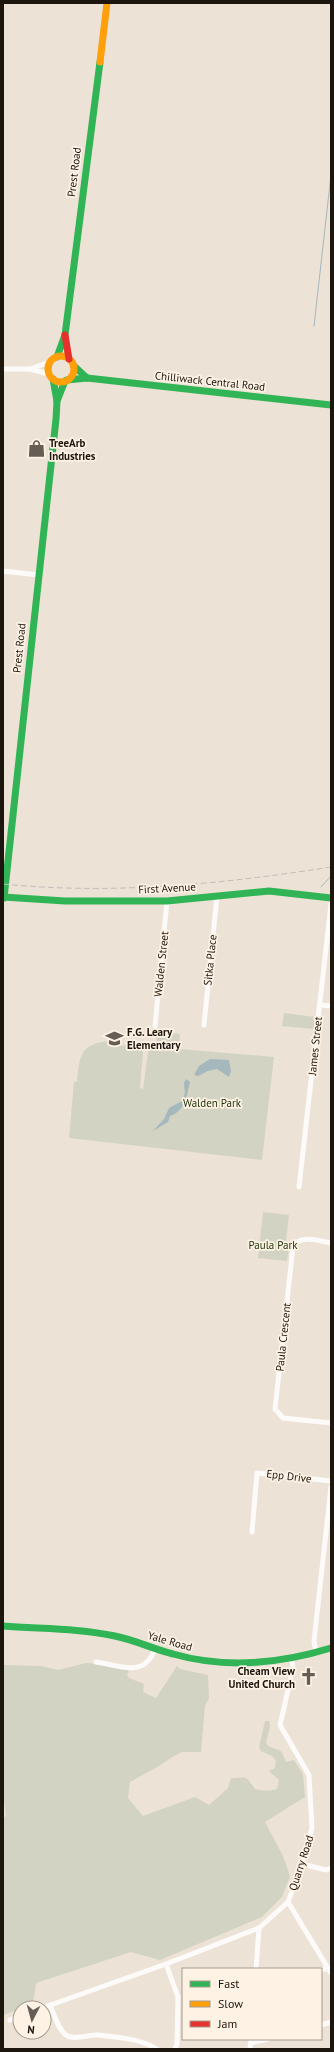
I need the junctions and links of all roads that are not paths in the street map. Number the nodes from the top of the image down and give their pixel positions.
1 (106, 3) edge
2 (65, 335) junction
3 (57, 357) junction
4 (69, 359) junction
5 (50, 362) junction
6 (74, 366) junction
7 (3, 369) edge
8 (30, 369) junction
9 (51, 377) junction
10 (87, 378) junction
11 (66, 381) junction
12 (57, 401) junction
13 (331, 405) edge
14 (3, 571) edge
15 (38, 575) junction
16 (217, 896) junction
17 (3, 898) edge
18 (331, 898) edge
19 (167, 901) junction
20 (331, 904) edge
21 (320, 1005) junction
22 (331, 1006) edge
23 (204, 1025) dead end
24 (155, 1026) dead end
25 (299, 1187) dead end
26 (331, 1243) edge
27 (331, 1423) edge
28 (331, 1481) edge
29 (331, 1487) edge
30 (252, 1532) dead end
31 (3, 1626) edge
32 (331, 1648) edge
33 (155, 1649) junction
34 (316, 1653) junction
35 (292, 1660) junction
36 (96, 1662) dead end
37 (302, 1864) junction
38 (331, 1868) edge
39 (288, 1902) junction
40 (259, 1928) junction
41 (166, 1964) junction
42 (256, 1968) edge
43 (330, 1971) edge
44 (52, 2004) edge
45 (52, 2009) edge
46 (265, 2040) edge
47 (251, 2044) edge
48 (157, 2049) edge
49 (175, 2049) edge

1 - 2 street, Prest Road
2 - 3 street, Prest Road
2 - 4 street, Prest Road
3 - 4 street
3 - 5 street
4 - 6 street
5 - 8 street
5 - 9 street
6 - 10 street
6 - 11 street
7 - 8 street
8 - 9 street
9 - 11 street
9 - 12 street, Prest Road
10 - 11 street, Chilliwack Central Road
10 - 13 street, Chilliwack Central Road
11 - 12 street, Prest Road
12 - 15 street, Prest Road
14 - 15 street
15 - 17 street, Prest Road
16 - 18 street, First Avenue
16 - 19 street, First Avenue
16 - 23 street, Sitka Place
17 - 19 street, First Avenue
19 - 24 street, Walden Street
20 - 21 street, James Street
21 - 22 street
21 - 25 street, James Street
26 - 27 street, Paula Crescent
28 - 30 street, Epp Drive
29 - 34 street
31 - 33 street, Yale Road
32 - 34 street, Yale Road
33 - 35 street, Yale Road
33 - 36 street
34 - 35 street, Yale Road
35 - 37 street, Quarry Road
37 - 38 street
37 - 39 street, Quarry Road
39 - 40 street, Quarry Road
39 - 43 street
40 - 41 street, Quarry Road
40 - 42 street
41 - 44 street, Quarry Road
41 - 49 street
45 - 48 street
46 - 47 street

